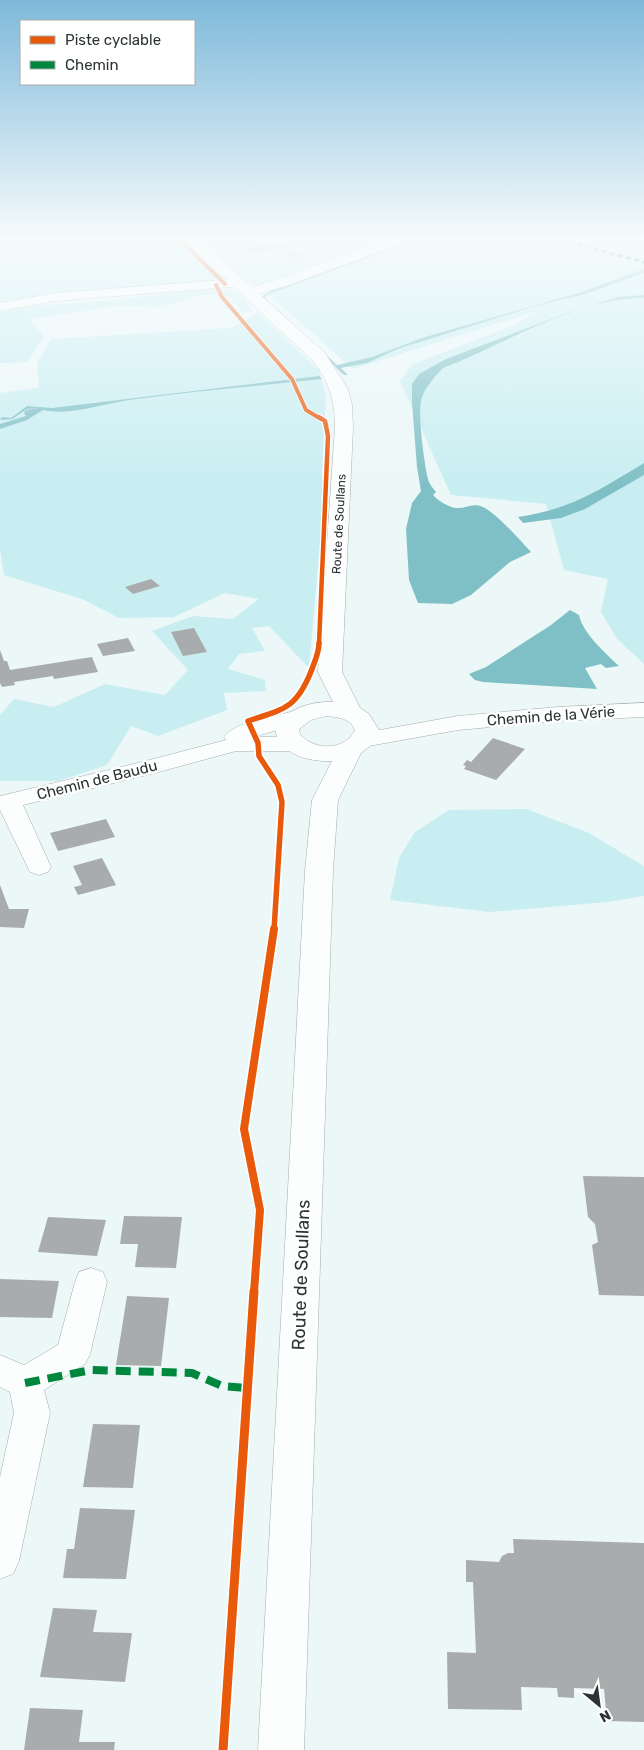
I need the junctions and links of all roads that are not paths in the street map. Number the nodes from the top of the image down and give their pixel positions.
1 (280, 322) edge
2 (330, 672) junction
3 (644, 710) edge
4 (298, 716) junction
5 (356, 730) junction
6 (298, 746) junction
7 (193, 754) junction
8 (325, 800) junction
9 (4, 802) edge
10 (39, 867) dead end
11 (91, 1282) dead end
12 (12, 1377) edge
13 (0, 1561) edge
14 (281, 1750) edge

1 - 2 main road, Route de Soullans
2 - 4 main road
2 - 5 main road, Route de Soullans
3 - 5 street, Chemin de la Vérie
4 - 5 main road
4 - 6 main road, Route de Soullans
4 - 7 street, Chemin de Baudu
5 - 6 main road
5 - 8 main road, Route de Soullans
6 - 7 street, Chemin de Baudu
6 - 8 main road, Route de Soullans
7 - 9 street, Chemin de Baudu
8 - 14 main road, Route de Soullans
9 - 10 street
11 - 12 street
12 - 13 street

